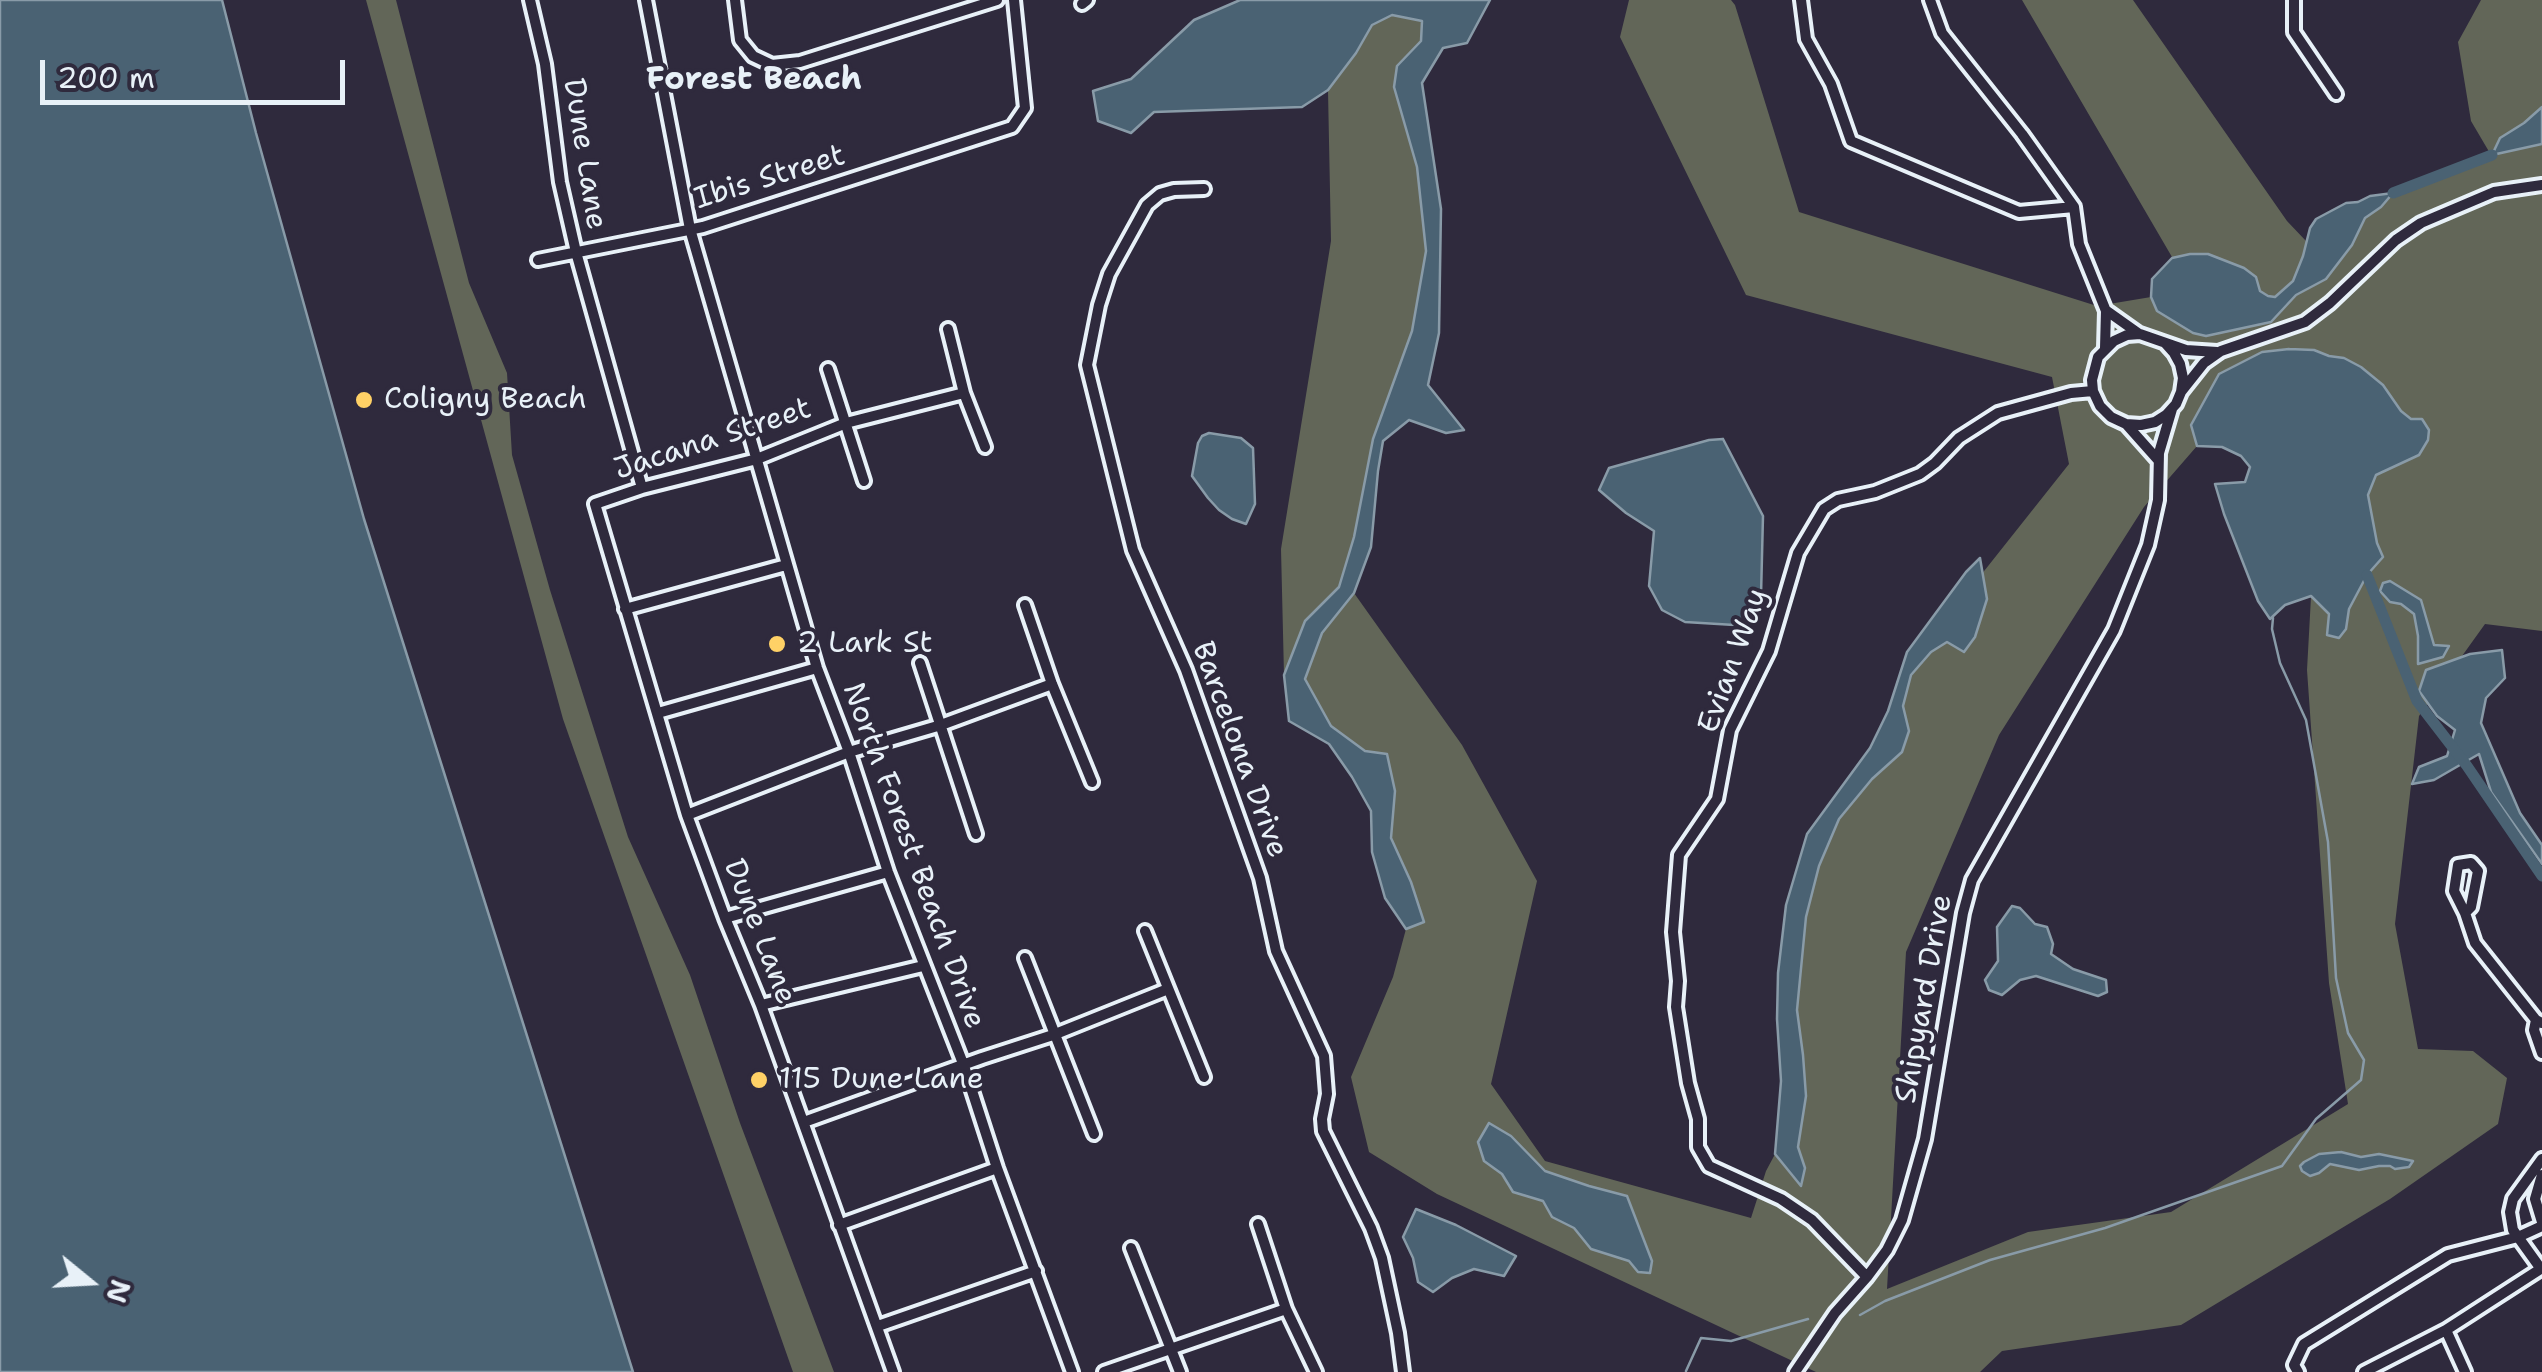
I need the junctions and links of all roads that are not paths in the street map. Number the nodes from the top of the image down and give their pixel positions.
1 (530, 0) edge
2 (646, 0) edge
3 (735, 0) edge
4 (997, 0) edge
5 (1014, 0) edge
6 (1802, 0) edge
7 (1930, 0) edge
8 (2294, 0) edge
9 (2336, 94) dead end
10 (2542, 184) edge
11 (1204, 189) dead end
12 (2074, 207) junction
13 (690, 229) junction
14 (576, 252) junction
15 (538, 260) dead end
16 (2106, 310) junction
17 (948, 329) dead end
18 (2140, 334) junction
19 (2165, 343) junction
20 (2105, 348) junction
21 (2221, 351) junction
22 (828, 370) dead end
23 (2093, 391) junction
24 (2181, 392) junction
25 (964, 393) junction
26 (2172, 409) junction
27 (846, 423) junction
28 (2126, 424) junction
29 (985, 447) dead end
30 (756, 458) junction
31 (2159, 461) junction
32 (864, 480) dead end
33 (642, 488) junction
34 (595, 504) joint
35 (786, 564) junction
36 (1025, 604) dead end
37 (625, 609) junction
38 (920, 663) dead end
39 (817, 668) junction
40 (1052, 684) junction
41 (658, 713) junction
42 (941, 725) junction
43 (849, 752) junction
44 (1092, 782) dead end
45 (687, 814) junction
46 (976, 834) dead end
47 (888, 872) junction
48 (2465, 913) dead end
49 (725, 918) junction
50 (1145, 931) dead end
51 (1025, 958) dead end
52 (923, 966) junction
53 (1168, 989) junction
54 (761, 1006) junction
55 (2539, 1022) edge
56 (1053, 1035) junction
57 (2542, 1054) edge
58 (964, 1066) junction
59 (1204, 1076) dead end
60 (804, 1122) junction
61 (1094, 1134) dead end
62 (2542, 1160) edge
63 (997, 1168) junction
64 (2542, 1175) edge
65 (1258, 1224) dead end
66 (2542, 1224) edge
67 (838, 1225) junction
68 (2518, 1237) junction
69 (1131, 1248) dead end
70 (2542, 1269) edge
71 (1036, 1271) junction
72 (1867, 1278) junction
73 (1286, 1309) junction
74 (878, 1326) junction
75 (2446, 1330) junction
76 (1170, 1347) junction
77 (893, 1372) edge
78 (1072, 1372) edge
79 (1104, 1372) edge
80 (1180, 1372) edge
81 (1316, 1372) edge
82 (1403, 1372) edge
83 (1794, 1372) edge
84 (2298, 1372) edge
85 (2364, 1372) edge
86 (2466, 1372) edge

1 - 14 street, Dune Lane
2 - 13 street, North Forest Beach Drive
3 - 4 street
5 - 13 street, Ibis Street
6 - 12 street
7 - 12 street
8 - 9 street
10 - 21 street
11 - 82 street, Barcelona Drive
12 - 16 street
13 - 14 street, Ibis Street
13 - 30 street, North Forest Beach Drive
14 - 15 street, Ibis Street
14 - 33 street, Dune Lane
16 - 18 street
16 - 20 street
17 - 25 street
18 - 19 street
18 - 20 street
19 - 21 street
19 - 24 street
20 - 23 street
21 - 24 street
22 - 27 street, Jacana Street
23 - 28 street
23 - 72 street, Evian Way
24 - 26 street
25 - 27 street, Jacana Street
25 - 29 street
26 - 28 street
26 - 31 street, Shipyard Drive
27 - 30 street, Jacana Street
27 - 32 street, Jacana Street
28 - 31 street
30 - 33 street, Jacana Street
30 - 35 street, North Forest Beach Drive
31 - 72 street, Shipyard Drive
33 - 34 street, Jacana Street
34 - 37 street, Dune Lane
35 - 37 street
35 - 39 street, North Forest Beach Drive
36 - 40 street
37 - 41 street, Dune Lane
38 - 42 street
39 - 41 street
39 - 43 street, North Forest Beach Drive
40 - 42 street
40 - 44 street
41 - 45 street, Dune Lane
42 - 43 street
42 - 46 street
43 - 45 street
43 - 47 street, North Forest Beach Drive
45 - 49 street, Dune Lane
47 - 49 street
47 - 52 street, North Forest Beach Drive
48 - 55 street
49 - 54 street, Dune Lane
50 - 53 street
51 - 56 street
52 - 54 street
52 - 58 street, North Forest Beach Drive
53 - 56 street
53 - 59 street
54 - 60 street, Dune Lane
55 - 57 street
56 - 58 street
56 - 61 street
58 - 60 street
58 - 63 street, North Forest Beach Drive
60 - 67 street, Dune Lane
62 - 68 street
63 - 67 street
63 - 71 street, North Forest Beach Drive
64 - 66 street
65 - 73 street
66 - 68 street
67 - 74 street, Dune Lane
68 - 70 street
68 - 84 street
69 - 76 street
70 - 75 street
71 - 74 street
71 - 78 street, North Forest Beach Drive
72 - 83 street, Shipyard Drive
73 - 76 street
73 - 81 street
74 - 77 street, Dune Lane
75 - 85 street
75 - 86 street
76 - 79 street
76 - 80 street

